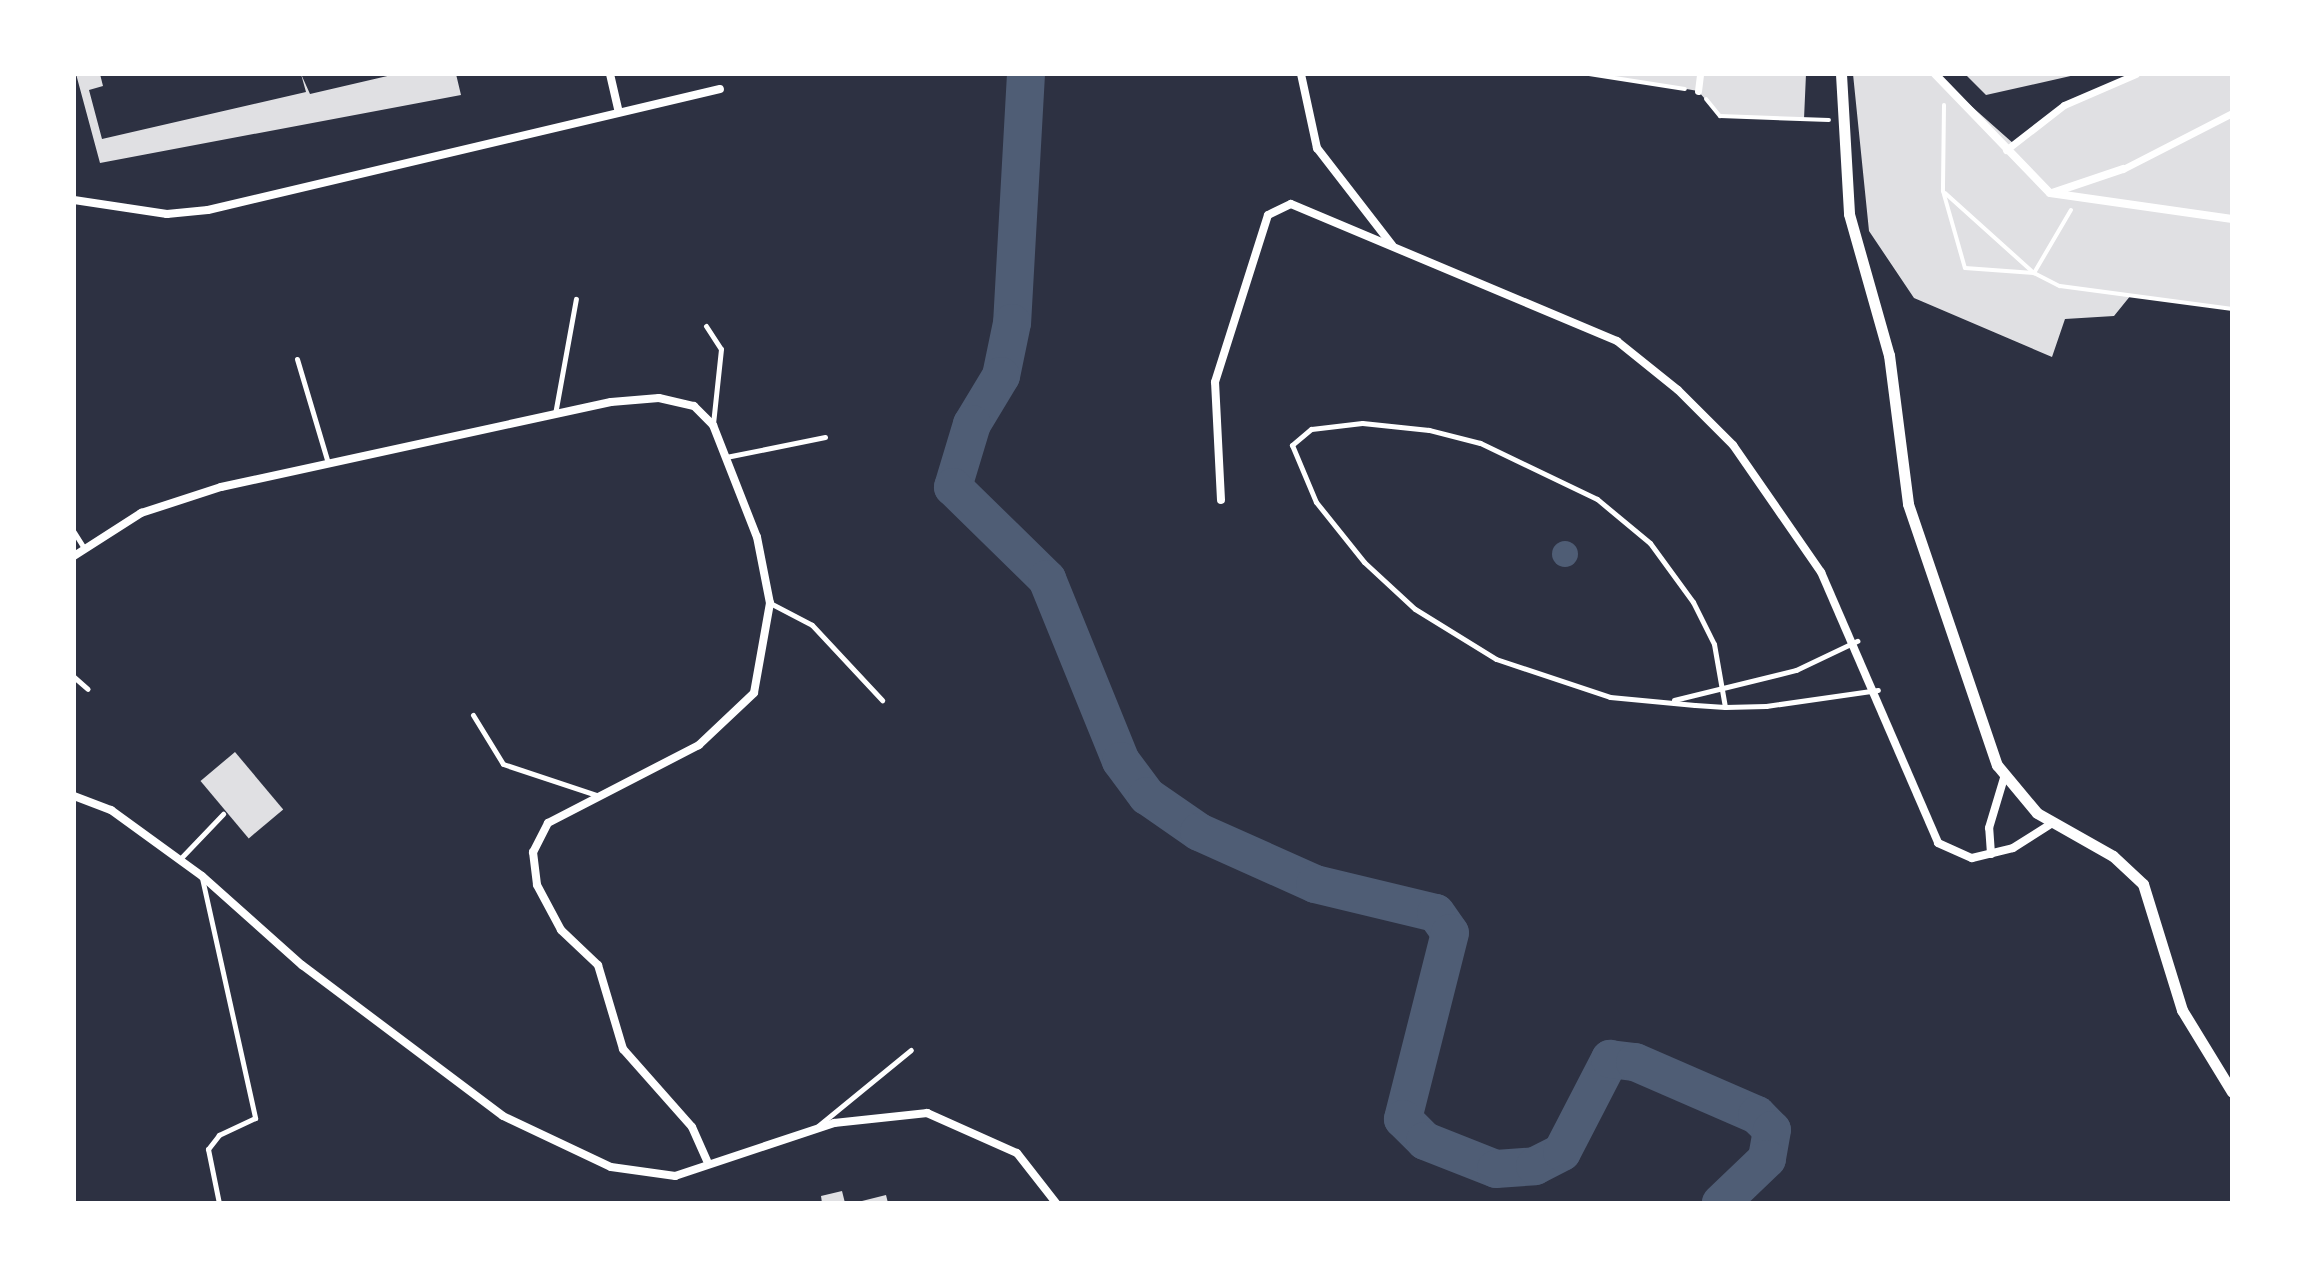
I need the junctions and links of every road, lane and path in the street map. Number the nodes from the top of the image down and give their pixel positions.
1 (610, 74) edge
2 (1301, 74) edge
3 (1589, 74) edge
4 (1700, 74) edge
5 (1841, 74) edge
6 (1935, 74) edge
7 (2136, 74) edge
8 (1944, 83) junction
9 (720, 89) dead end
10 (1698, 91) junction
11 (619, 112) junction
12 (2232, 113) edge
13 (1840, 120) junction
14 (2006, 150) junction
15 (2123, 169) joint
16 (1943, 191) junction
17 (2050, 193) junction
18 (74, 200) edge
19 (2076, 201) junction
20 (2232, 219) edge
21 (1395, 248) junction
22 (2034, 273) junction
23 (576, 299) dead end
24 (2232, 309) edge
25 (706, 326) dead end
26 (297, 359) dead end
27 (555, 414) junction
28 (713, 425) junction
29 (825, 437) dead end
30 (726, 457) junction
31 (328, 463) junction
32 (1221, 500) dead end
33 (74, 532) edge
34 (84, 548) junction
35 (74, 556) edge
36 (770, 603) junction
37 (1857, 641) junction
38 (74, 677) edge
39 (88, 689) dead end
40 (1724, 690) junction
41 (1878, 690) junction
42 (882, 700) dead end
43 (1665, 702) junction
44 (1725, 707) junction
45 (473, 715) dead end
46 (2004, 778) junction
47 (596, 795) junction
48 (74, 796) edge
49 (223, 814) dead end
50 (2051, 824) junction
51 (1991, 854) junction
52 (179, 860) junction
53 (202, 876) junction
54 (911, 1050) dead end
55 (2232, 1092) edge
56 (814, 1129) junction
57 (707, 1161) junction
58 (219, 1203) edge
59 (1056, 1203) edge

1 - 11 street
2 - 21 street
3 - 10 path
4 - 10 street
5 - 13 street
6 - 8 street
7 - 14 street
8 - 14 street
8 - 16 path
9 - 11 street
10 - 13 path
11 - 18 street
12 - 15 street
13 - 46 street
14 - 17 street
15 - 17 street
16 - 22 path
16 - 22 path
17 - 19 street
19 - 20 street
19 - 22 path
21 - 32 street
21 - 37 street
22 - 24 path
23 - 27 lane
25 - 28 lane
26 - 31 lane
27 - 28 street
27 - 31 street
28 - 30 street
29 - 30 lane
30 - 36 street
31 - 34 street
33 - 34 lane
34 - 35 street
36 - 42 lane
36 - 47 street
37 - 40 lane
37 - 41 street
38 - 39 lane
40 - 43 lane
40 - 43 lane
40 - 44 lane
41 - 44 lane
41 - 51 street
43 - 44 lane
45 - 47 lane
46 - 50 street
46 - 51 street
47 - 57 street
48 - 52 street
49 - 52 lane
50 - 51 street
50 - 55 street
52 - 53 street
53 - 57 street
53 - 58 lane
54 - 56 lane
56 - 57 street
56 - 59 street

